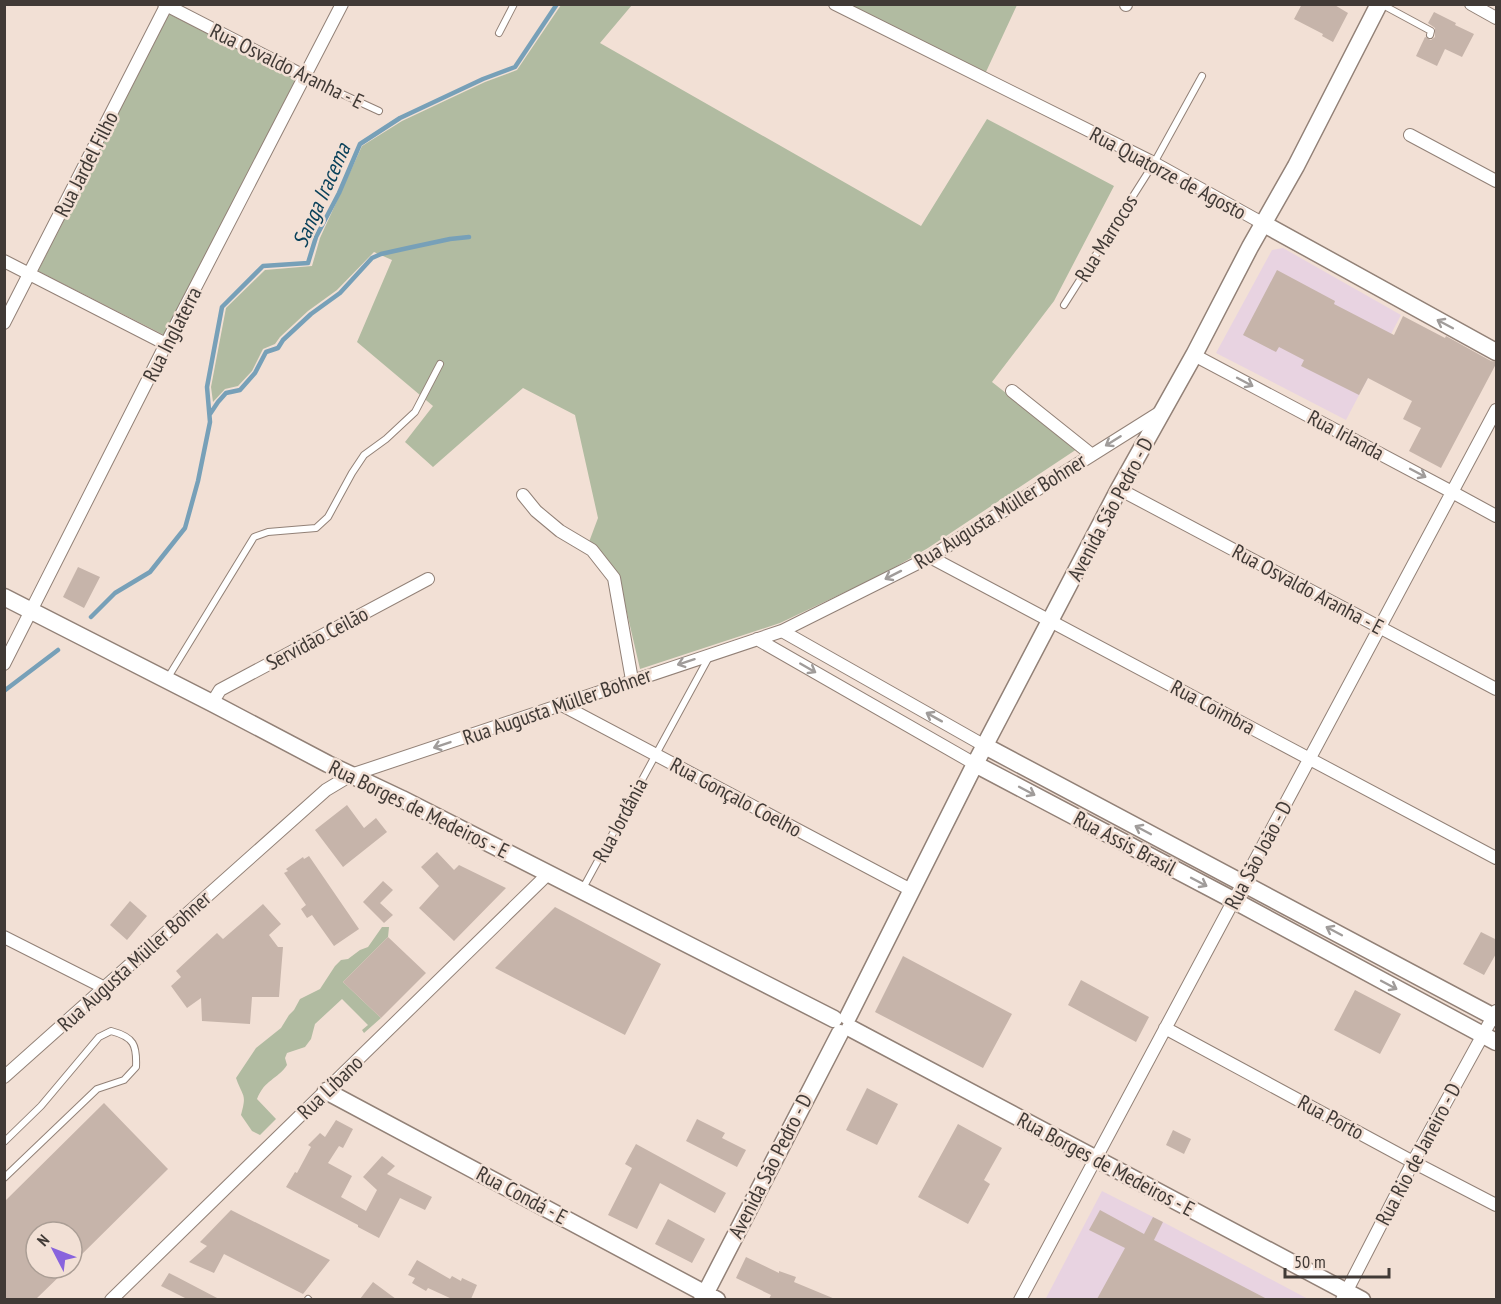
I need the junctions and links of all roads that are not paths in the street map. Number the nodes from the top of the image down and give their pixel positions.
1 (342, 4) edge
2 (514, 4) edge
3 (835, 4) edge
4 (1380, 4) edge
5 (1470, 4) edge
6 (166, 5) edge
7 (1497, 18) edge
8 (499, 33) dead end
9 (1430, 35) dead end
10 (304, 76) junction
11 (1202, 76) dead end
12 (379, 111) dead end
13 (1410, 135) dead end
14 (1154, 163) junction
15 (1497, 181) edge
16 (1264, 224) junction
17 (4, 261) edge
18 (30, 274) junction
19 (1064, 305) dead end
20 (4, 323) edge
21 (166, 344) junction
22 (1497, 351) edge
23 (1194, 355) junction
24 (440, 364) dead end
25 (1012, 391) dead end
26 (1163, 410) junction
27 (1497, 410) edge
28 (1092, 454) junction
29 (1119, 489) junction
30 (1452, 492) junction
31 (523, 495) dead end
32 (1497, 516) edge
33 (930, 557) junction
34 (428, 579) dead end
35 (4, 597) edge
36 (31, 610) junction
37 (1051, 621) junction
38 (1380, 627) junction
39 (782, 632) junction
40 (757, 639) junction
41 (711, 654) junction
42 (4, 664) edge
43 (167, 680) junction
44 (632, 680) junction
45 (1497, 689) edge
46 (212, 703) junction
47 (560, 704) junction
48 (985, 746) junction
49 (656, 754) junction
50 (1309, 759) junction
51 (975, 764) junction
52 (351, 775) junction
53 (1117, 816) junction
54 (1107, 833) junction
55 (1497, 858) edge
56 (548, 874) junction
57 (1243, 883) junction
58 (911, 890) junction
59 (581, 891) junction
60 (1233, 900) junction
61 (4, 937) edge
62 (1366, 948) junction
63 (1356, 967) junction
64 (105, 988) junction
65 (1495, 1014) edge
66 (843, 1024) junction
67 (1165, 1028) junction
68 (1490, 1039) edge
69 (4, 1077) edge
70 (326, 1091) junction
71 (4, 1142) edge
72 (1095, 1158) junction
73 (1413, 1162) junction
74 (4, 1178) edge
75 (1497, 1205) edge
76 (1344, 1295) edge
77 (708, 1297) edge
78 (111, 1299) edge
79 (1020, 1299) edge
80 (1362, 1299) edge

1 - 10 street, Rua Inglaterra
2 - 8 lane
3 - 14 street, Rua Quatorze de Agosto
4 - 9 lane
4 - 16 street, Avenida São Pedro - D
5 - 7 street
6 - 10 street, Rua Osvaldo Aranha - E
6 - 18 street, Rua Jardel Filho
10 - 12 lane, Rua Osvaldo Aranha - E
10 - 21 street, Rua Inglaterra
11 - 14 lane, Rua Marrocos
13 - 15 street
14 - 16 street, Rua Quatorze de Agosto
14 - 19 lane, Rua Marrocos
22 -> 16 street, Rua Quatorze de Agosto
16 - 23 street, Avenida São Pedro - D
17 - 18 street
18 - 20 street, Rua Jardel Filho
18 - 21 street
21 - 36 street, Rua Inglaterra
23 - 26 street, Avenida São Pedro - D
23 -> 30 street, Rua Irlanda
24 - 43 lane
25 - 28 street
26 -> 28 street, Rua Augusta Müller Bohner
26 - 29 street, Avenida São Pedro - D
27 - 30 street, Rua São João - D
28 - 33 street, Rua Augusta Müller Bohner
29 - 37 street, Avenida São Pedro - D
29 - 38 street, Rua Osvaldo Aranha - E
30 - 32 street, Rua Irlanda
30 - 38 street, Rua São João - D
31 - 44 street
33 - 37 street, Rua Coimbra
33 -> 39 street, Rua Augusta Müller Bohner
34 - 46 street, Servidão Ceilão
35 - 36 street, Rua Borges de Medeiros - E
36 - 42 street, Rua Inglaterra
36 - 43 street, Rua Borges de Medeiros - E
37 - 48 street, Avenida São Pedro - D
37 - 50 street, Rua Coimbra
38 - 45 street, Rua Osvaldo Aranha - E
38 - 50 street, Rua São João - D
39 - 40 street, Rua Augusta Müller Bohner
48 -> 39 street, Rua Assis Brasil
40 - 41 street, Rua Augusta Müller Bohner
40 -> 51 street, Rua Assis Brasil
41 -> 44 street, Rua Augusta Müller Bohner
41 - 49 lane, Rua Jordânia
43 - 46 street, Rua Borges de Medeiros - E
44 - 47 street, Rua Augusta Müller Bohner
46 - 52 street, Rua Borges de Medeiros - E
47 - 49 street, Rua Gonçalo Coelho
47 -> 52 street, Rua Augusta Müller Bohner
48 - 51 street, Avenida São Pedro - D
48 - 53 street, Rua Assis Brasil
49 - 58 street, Rua Gonçalo Coelho
49 - 59 lane, Rua Jordânia
50 - 55 street, Rua Coimbra
50 - 57 street, Rua São João - D
51 -> 54 street, Rua Assis Brasil
51 - 58 street, Avenida São Pedro - D
52 - 56 street, Rua Borges de Medeiros - E
52 - 64 street, Rua Augusta Müller Bohner
53 - 54 street
57 -> 53 street, Rua Assis Brasil
54 -> 60 street, Rua Assis Brasil
56 - 59 street, Rua Borges de Medeiros - E
56 - 70 street, Rua Líbano
57 - 60 street, Rua São João - D
62 -> 57 street, Rua Assis Brasil
58 - 66 street, Avenida São Pedro - D
59 - 66 street, Rua Borges de Medeiros - E
60 - 63 street, Rua Assis Brasil
60 - 67 street, Rua São João - D
61 - 64 street
62 - 63 street
62 - 65 street, Rua Assis Brasil
63 -> 68 street, Rua Assis Brasil
64 - 69 street, Rua Augusta Müller Bohner
65 - 68 street, Rua Rio de Janeiro - D
66 - 72 street, Rua Borges de Medeiros - E
66 - 77 street, Avenida São Pedro - D
67 - 72 street, Rua São João - D
67 - 73 street, Rua Porto
68 - 73 street, Rua Rio de Janeiro - D
70 - 77 street, Rua Condá - E
70 - 78 street, Rua Líbano
71 - 74 lane
72 - 76 street, Rua Borges de Medeiros - E
72 - 79 street, Rua São João - D
73 - 75 street, Rua Porto
73 - 76 street, Rua Rio de Janeiro - D
76 - 80 street, Rua Borges de Medeiros - E

